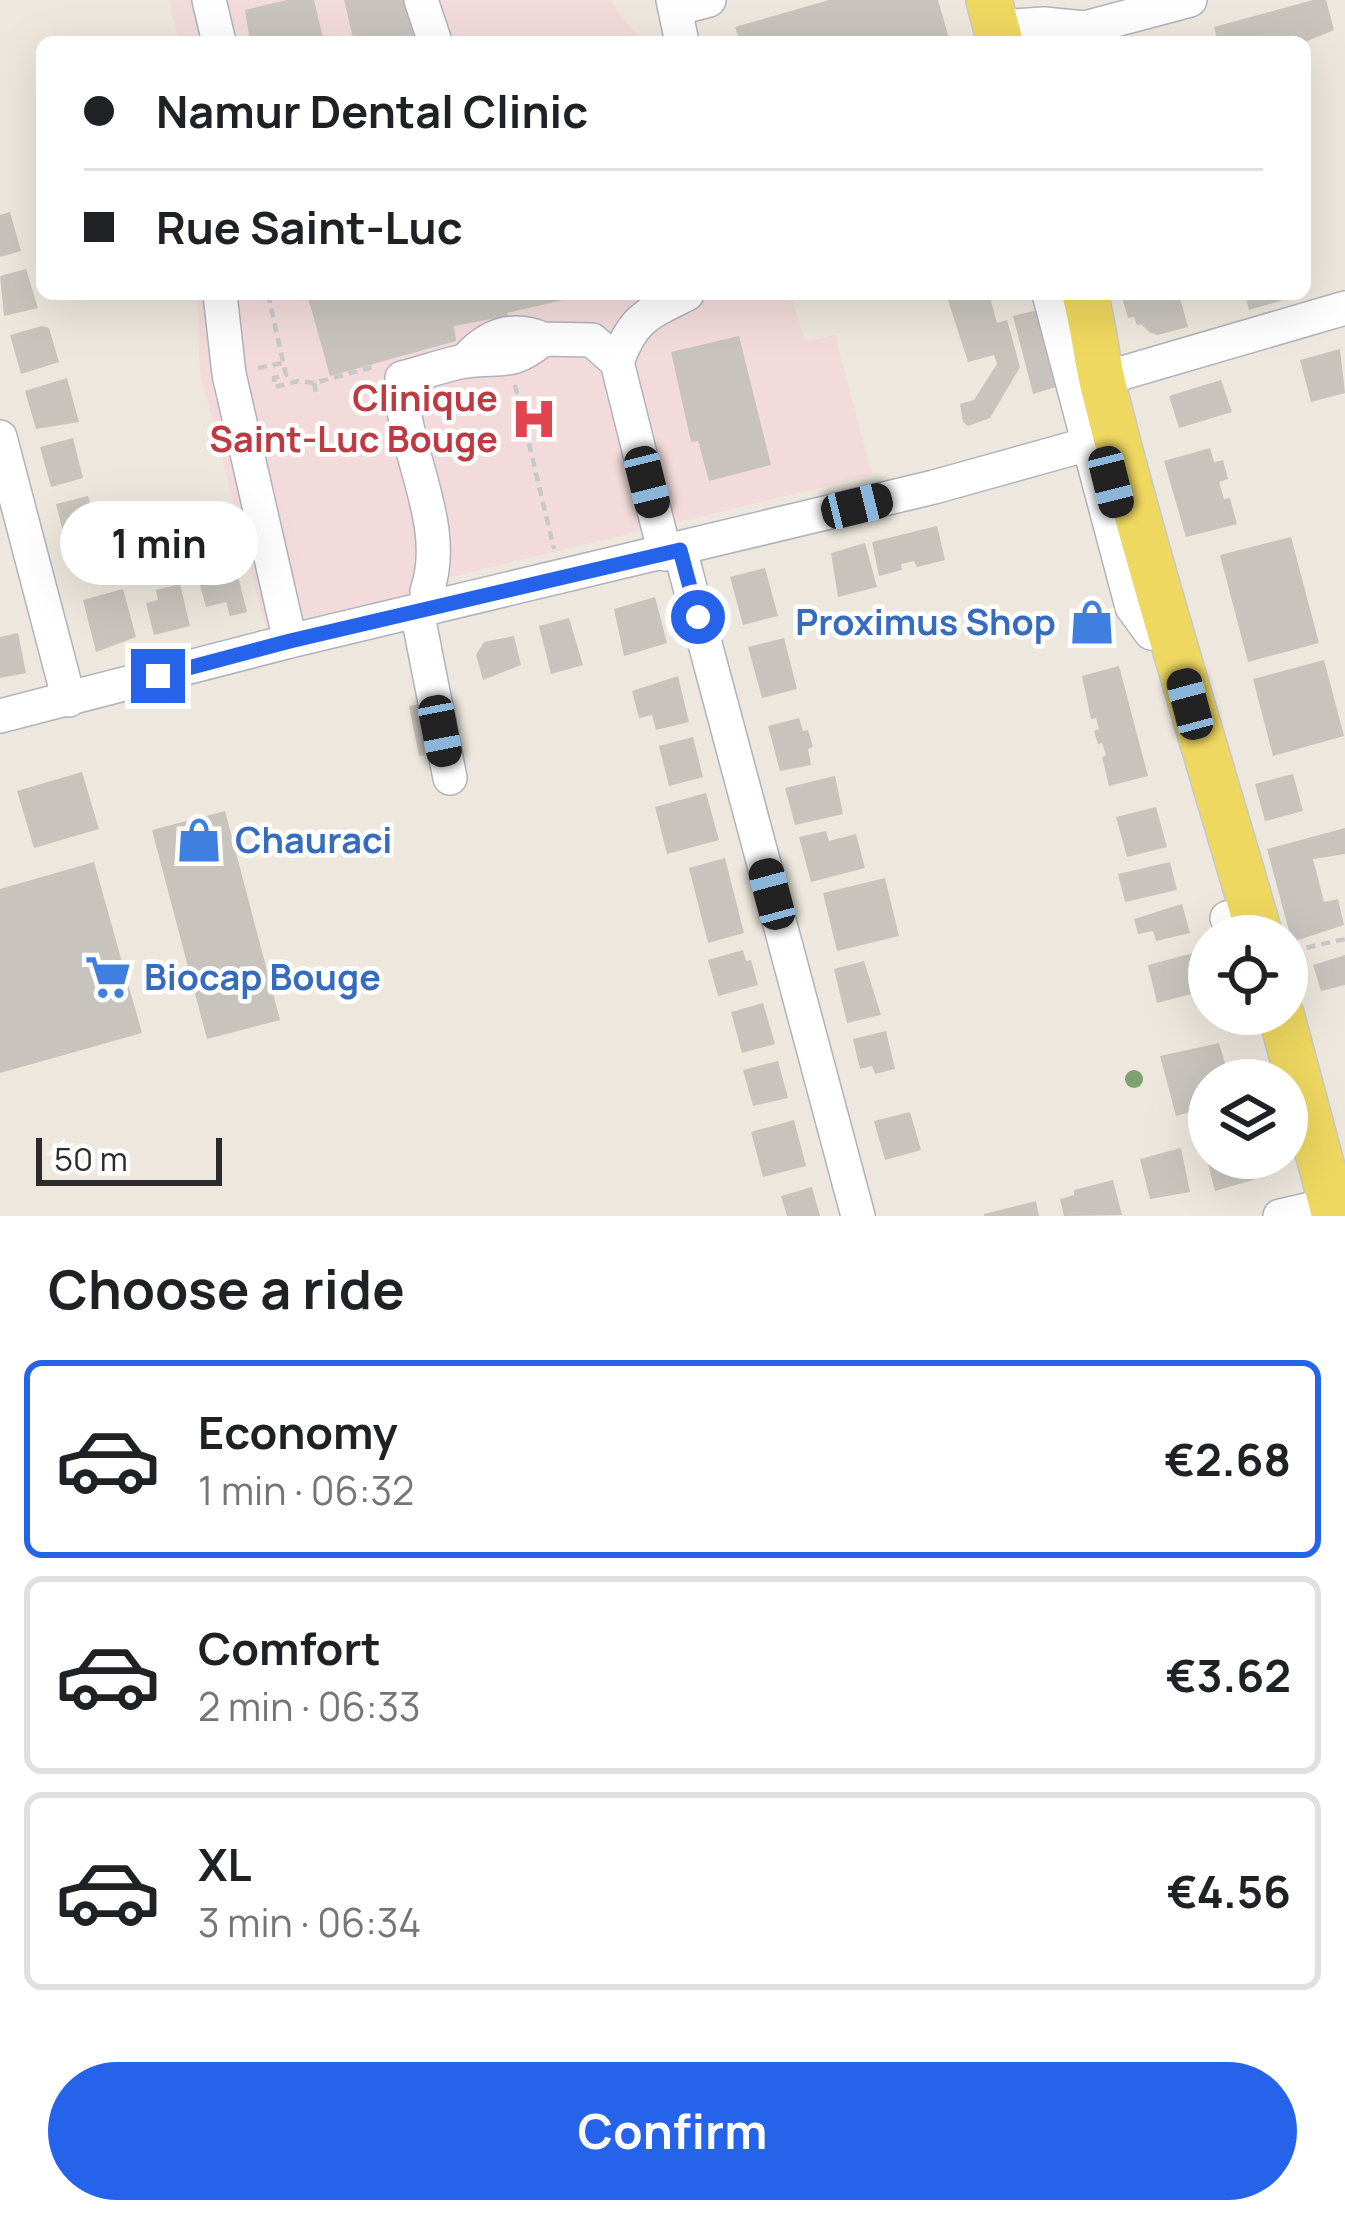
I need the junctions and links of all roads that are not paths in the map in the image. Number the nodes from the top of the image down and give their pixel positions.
1 (209, 0) edge
2 (421, 0) edge
3 (709, 0) edge
4 (1190, 0) edge
5 (677, 17) edge
6 (987, 22) edge
7 (218, 36) edge
8 (433, 36) edge
9 (221, 300) edge
10 (675, 300) edge
11 (1051, 300) edge
12 (1062, 300) edge
13 (1086, 300) edge
14 (1345, 308) edge
15 (543, 339) junction
16 (466, 360) junction
17 (617, 362) junction
18 (1094, 382) junction
19 (0, 437) edge
20 (1102, 440) junction
21 (673, 552) junction
22 (425, 609) junction
23 (290, 641) junction
24 (69, 700) junction
25 (0, 716) edge
26 (450, 778) dead end
27 (1236, 915) edge
28 (1241, 915) edge
29 (1285, 1035) edge
30 (1308, 1168) edge
31 (1305, 1179) edge
32 (1319, 1210) edge
33 (858, 1216) edge

1 - 7 street
2 - 8 street
3 - 5 street
4 - 6 street
9 - 23 street
10 - 17 street
11 - 20 street
12 - 18 main road
13 - 18 main road
14 - 18 street
15 - 16 street
15 - 16 street
15 - 17 street
16 - 22 street
17 - 21 street
18 - 20 main road
19 - 24 street
20 - 21 street
20 - 27 main road
20 - 28 main road
21 - 22 street
21 - 33 street
22 - 23 street
22 - 26 street
23 - 24 street
24 - 25 street
29 - 32 main road
30 - 32 street
31 - 32 main road

